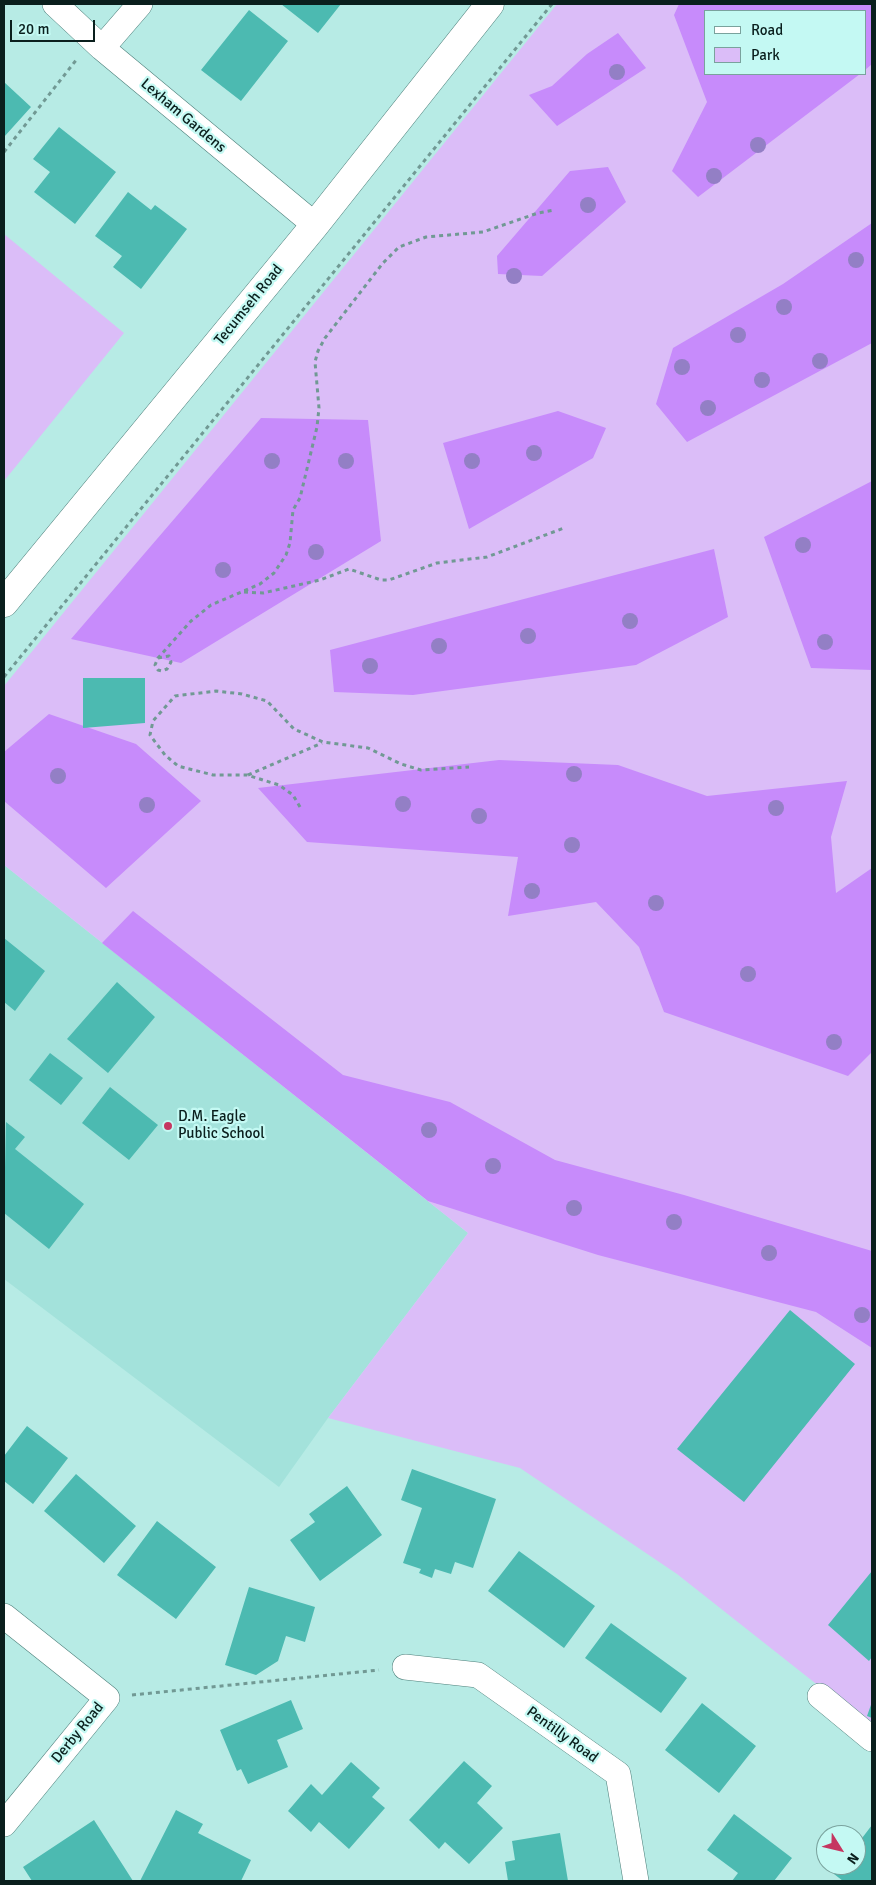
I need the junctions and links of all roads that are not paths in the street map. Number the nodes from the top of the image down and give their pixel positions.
1 (55, 4) edge
2 (140, 4) edge
3 (490, 4) edge
4 (98, 44) junction
5 (315, 225) junction
6 (4, 603) edge
7 (4, 1616) edge
8 (405, 1667) road end
9 (820, 1696) dead end
10 (872, 1738) edge
11 (4, 1824) edge
12 (636, 1881) edge

1 - 4 street, Lexham Gardens
2 - 4 street
3 - 5 main road, Tecumseh Road
4 - 5 street, Lexham Gardens
5 - 6 main road, Tecumseh Road
7 - 11 street, Derby Road
8 - 12 street, Pentilly Road
9 - 10 street

